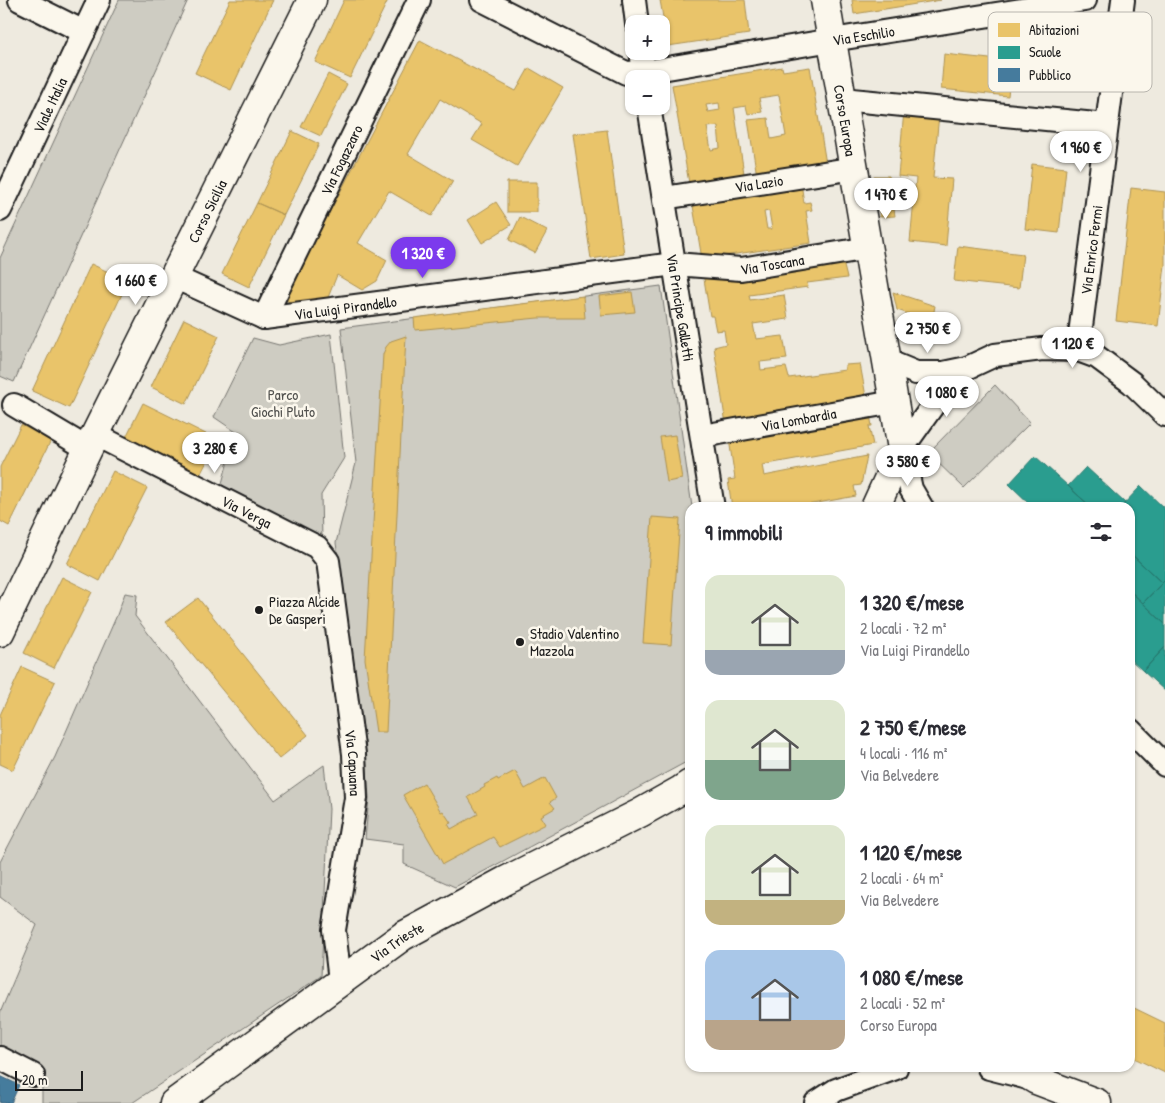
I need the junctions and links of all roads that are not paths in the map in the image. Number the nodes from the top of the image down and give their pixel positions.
1 (20, 0) edge
2 (99, 0) edge
3 (312, 0) edge
4 (419, 0) edge
5 (482, 0) edge
6 (634, 0) edge
7 (825, 0) edge
8 (1084, 0) edge
9 (1008, 12) edge
10 (636, 15) edge
11 (988, 15) edge
12 (84, 32) junction
13 (832, 40) junction
14 (643, 67) edge
15 (1110, 92) edge
16 (842, 99) junction
17 (650, 115) edge
18 (1106, 125) junction
19 (855, 168) junction
20 (664, 198) junction
21 (0, 210) edge
22 (869, 248) junction
23 (674, 264) junction
24 (174, 277) junction
25 (264, 318) junction
26 (1078, 350) junction
27 (887, 360) junction
28 (967, 368) junction
29 (894, 402) junction
30 (14, 405) dead end
31 (1165, 415) edge
32 (702, 436) junction
33 (92, 442) junction
34 (902, 449) junction
35 (712, 502) edge
36 (878, 502) edge
37 (919, 502) edge
38 (317, 547) joint
39 (0, 632) edge
40 (1135, 735) edge
41 (1165, 765) edge
42 (685, 787) edge
43 (685, 801) edge
44 (640, 813) junction
45 (340, 981) junction
46 (0, 1058) edge
47 (885, 1072) edge
48 (1034, 1072) edge
49 (33, 1075) dead end
50 (179, 1101) edge
51 (1094, 1102) edge
52 (816, 1103) edge

1 - 12 street
2 - 12 street, Viale Italia
3 - 24 street, Corso Sicilia
4 - 25 street, Via Fogazzaro
5 - 14 street, Via Eschilio
6 - 10 street
7 - 13 street, Corso Europa
8 - 9 street, Via Eschilio
11 - 13 street, Via Eschilio
12 - 21 street, Viale Italia
13 - 14 street, Via Eschilio
13 - 16 street, Corso Europa
15 - 18 street, Via Enrico Fermi
16 - 18 street
16 - 19 street, Corso Europa
17 - 20 street, Via Principe Galletti
18 - 26 street, Via Enrico Fermi
19 - 20 street, Via Lazio
19 - 22 street, Corso Europa
20 - 23 street, Via Principe Galletti
22 - 23 street, Via Toscana
22 - 27 street, Corso Europa
23 - 25 street, Via Luigi Pirandello
23 - 32 street, Via Principe Galletti
24 - 25 street
24 - 33 street, Corso Sicilia
26 - 28 street
26 - 31 street
27 - 28 street
27 - 29 street, Corso Europa
28 - 34 street
29 - 32 street, Via Lombardia
29 - 34 street, Corso Europa
30 - 33 street
32 - 35 street, Via Principe Galletti
33 - 38 street, Via Verga
33 - 39 street, Corso Sicilia
34 - 36 street
34 - 37 street
38 - 45 street, Via Capuana
40 - 41 street
42 - 44 street
43 - 44 street
44 - 45 street, Via Trieste
45 - 50 street, Via Trieste
46 - 49 street
47 - 52 street
48 - 51 street

